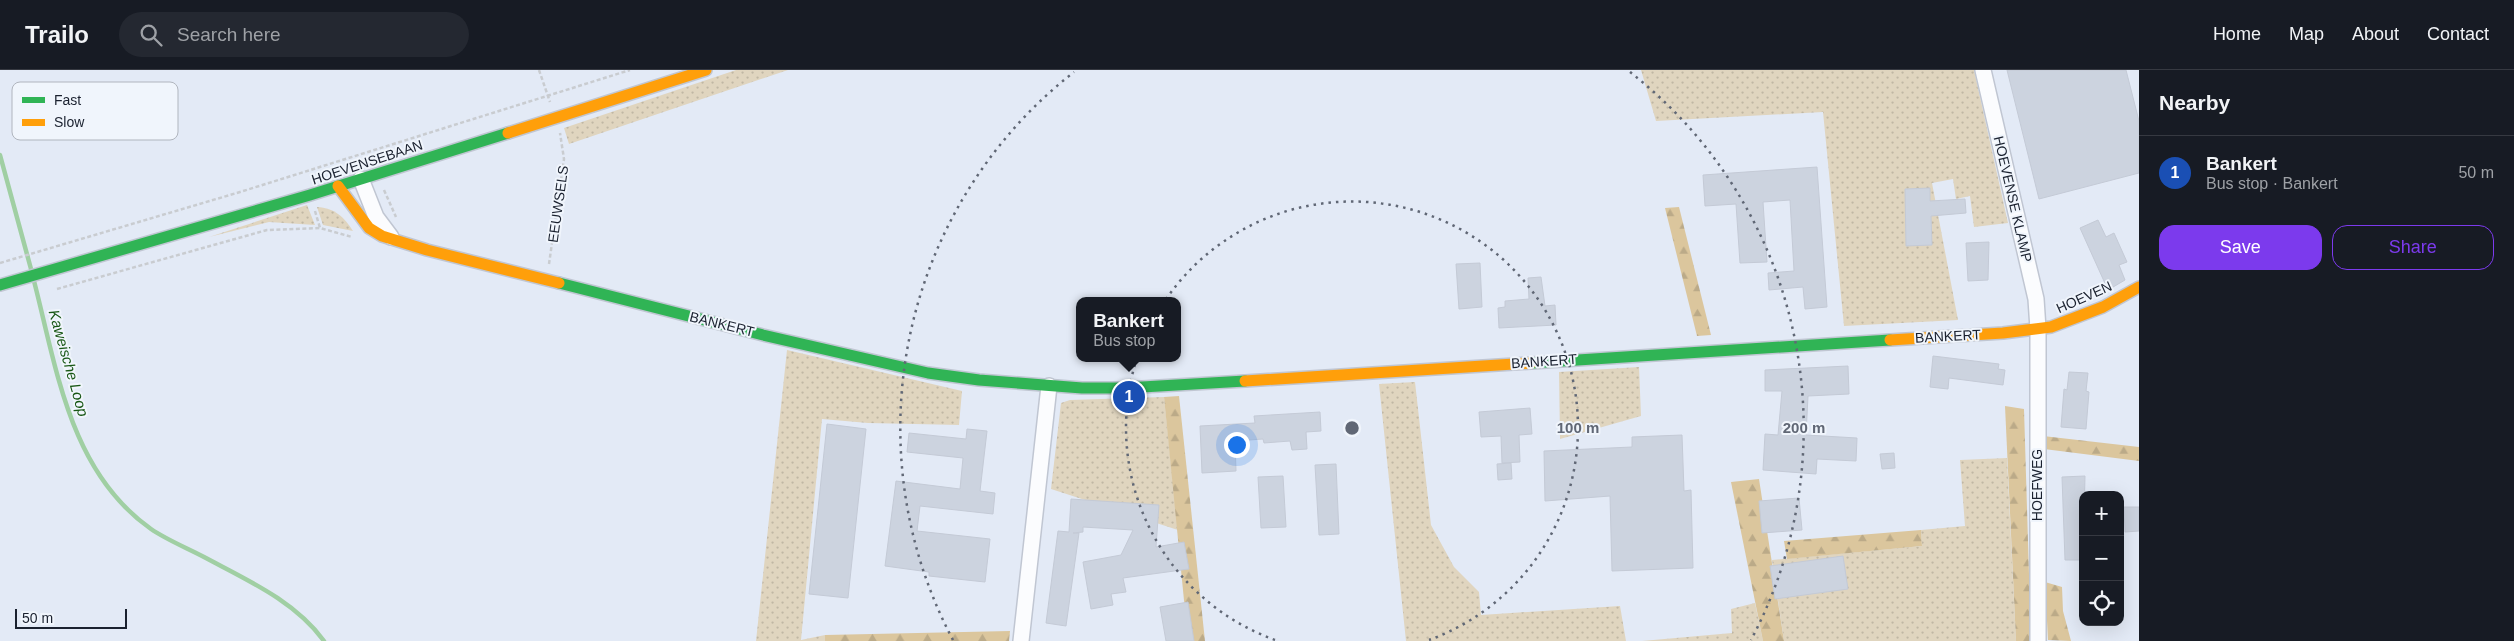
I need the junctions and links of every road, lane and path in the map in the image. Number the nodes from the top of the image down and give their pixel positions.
1 (539, 70) edge
2 (630, 70) edge
3 (706, 70) edge
4 (1984, 70) edge
5 (547, 96) junction
6 (555, 117) junction
7 (372, 151) junction
8 (379, 173) junction
9 (361, 179) junction
10 (338, 186) junction
11 (400, 224) dead end
12 (320, 228) dead end
13 (392, 238) junction
14 (0, 264) edge
15 (547, 281) junction
16 (0, 285) edge
17 (2139, 287) edge
18 (48, 291) dead end
19 (2038, 329) junction
20 (1049, 386) junction
21 (1020, 641) edge
22 (2038, 641) edge

1 - 5 path, EEUWSELS
2 - 5 path, HOEVENSEBAAN
3 - 6 street, HOEVENSEBAAN
4 - 19 street, HOEVENSE KLAMP
5 - 6 path, EEUWSELS
5 - 7 path, HOEVENSEBAAN
6 - 8 street, HOEVENSEBAAN
6 - 15 path, EEUWSELS
7 - 8 path
7 - 14 path, HOEVENSEBAAN
8 - 9 street, HOEVENSEBAAN
8 - 11 path
9 - 10 street, HOEVENSEBAAN
9 - 13 street
10 - 13 street, BANKERT
10 - 16 street, HOEVENSEBAAN
12 - 18 path
13 - 15 street, BANKERT
15 - 20 street, BANKERT
17 - 19 street, HOEVEN
19 - 20 street, BANKERT
19 - 22 street, HOEFWEG
20 - 21 street

